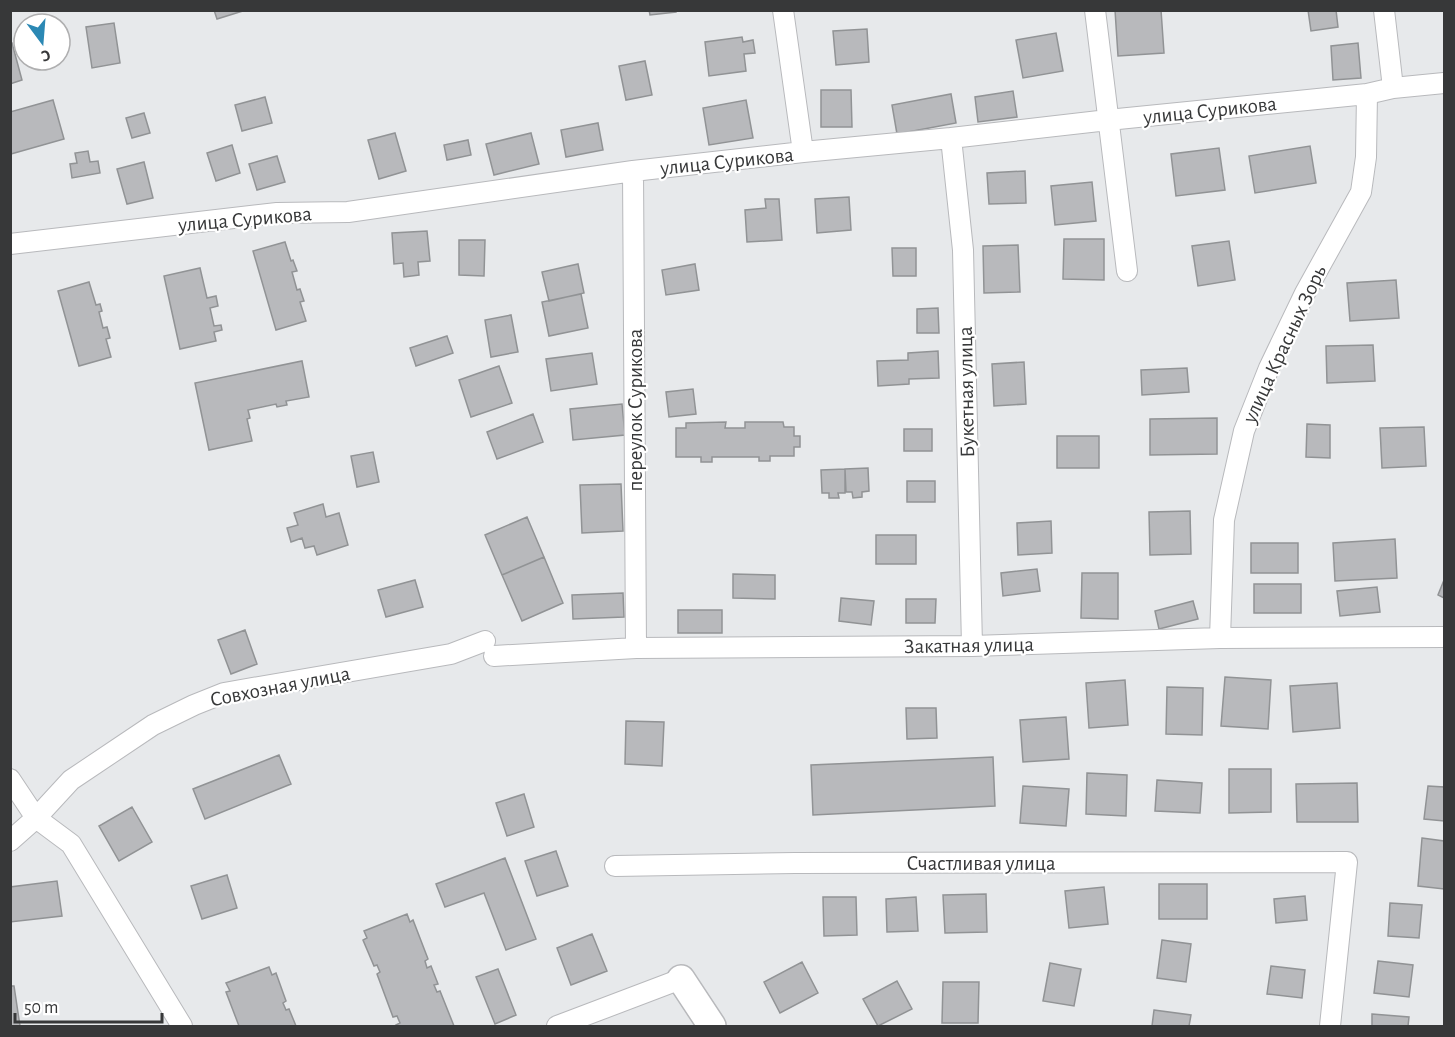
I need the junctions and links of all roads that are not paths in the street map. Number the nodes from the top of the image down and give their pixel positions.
1 (783, 10) edge
2 (1095, 10) edge
3 (1384, 10) edge
4 (1444, 83) edge
5 (1393, 87) junction
6 (1367, 94) junction
7 (1108, 120) junction
8 (951, 138) junction
9 (803, 152) junction
10 (633, 171) junction
11 (10, 244) edge
12 (1126, 271) dead end
13 (1444, 637) edge
14 (1220, 638) junction
15 (972, 646) junction
16 (636, 648) junction
17 (489, 649) joint
18 (10, 779) edge
19 (36, 818) junction
20 (10, 841) edge
21 (615, 866) dead end
22 (681, 979) joint
23 (182, 1026) edge
24 (557, 1026) edge
25 (712, 1026) edge
26 (1330, 1026) edge

1 - 9 street
2 - 7 street
3 - 5 street
4 - 5 street, улица Сурикова
5 - 6 street, улица Сурикова
6 - 7 street, улица Сурикова
6 - 14 street, улица Красных Зорь
7 - 8 street, улица Сурикова
7 - 12 street
8 - 9 street, улица Сурикова
8 - 15 street, Букетная улица
9 - 10 street, улица Сурикова
10 - 11 street, улица Сурикова
10 - 16 street, переулок Сурикова
13 - 14 street, Закатная улица
14 - 15 street, Закатная улица
15 - 16 street, Закатная улица
16 - 17 street, Закатная улица
17 - 19 street, Совхозная улица
18 - 19 street
19 - 20 street, Совхозная улица
19 - 23 street
21 - 26 street, Счастливая улица
22 - 24 street
22 - 25 street

